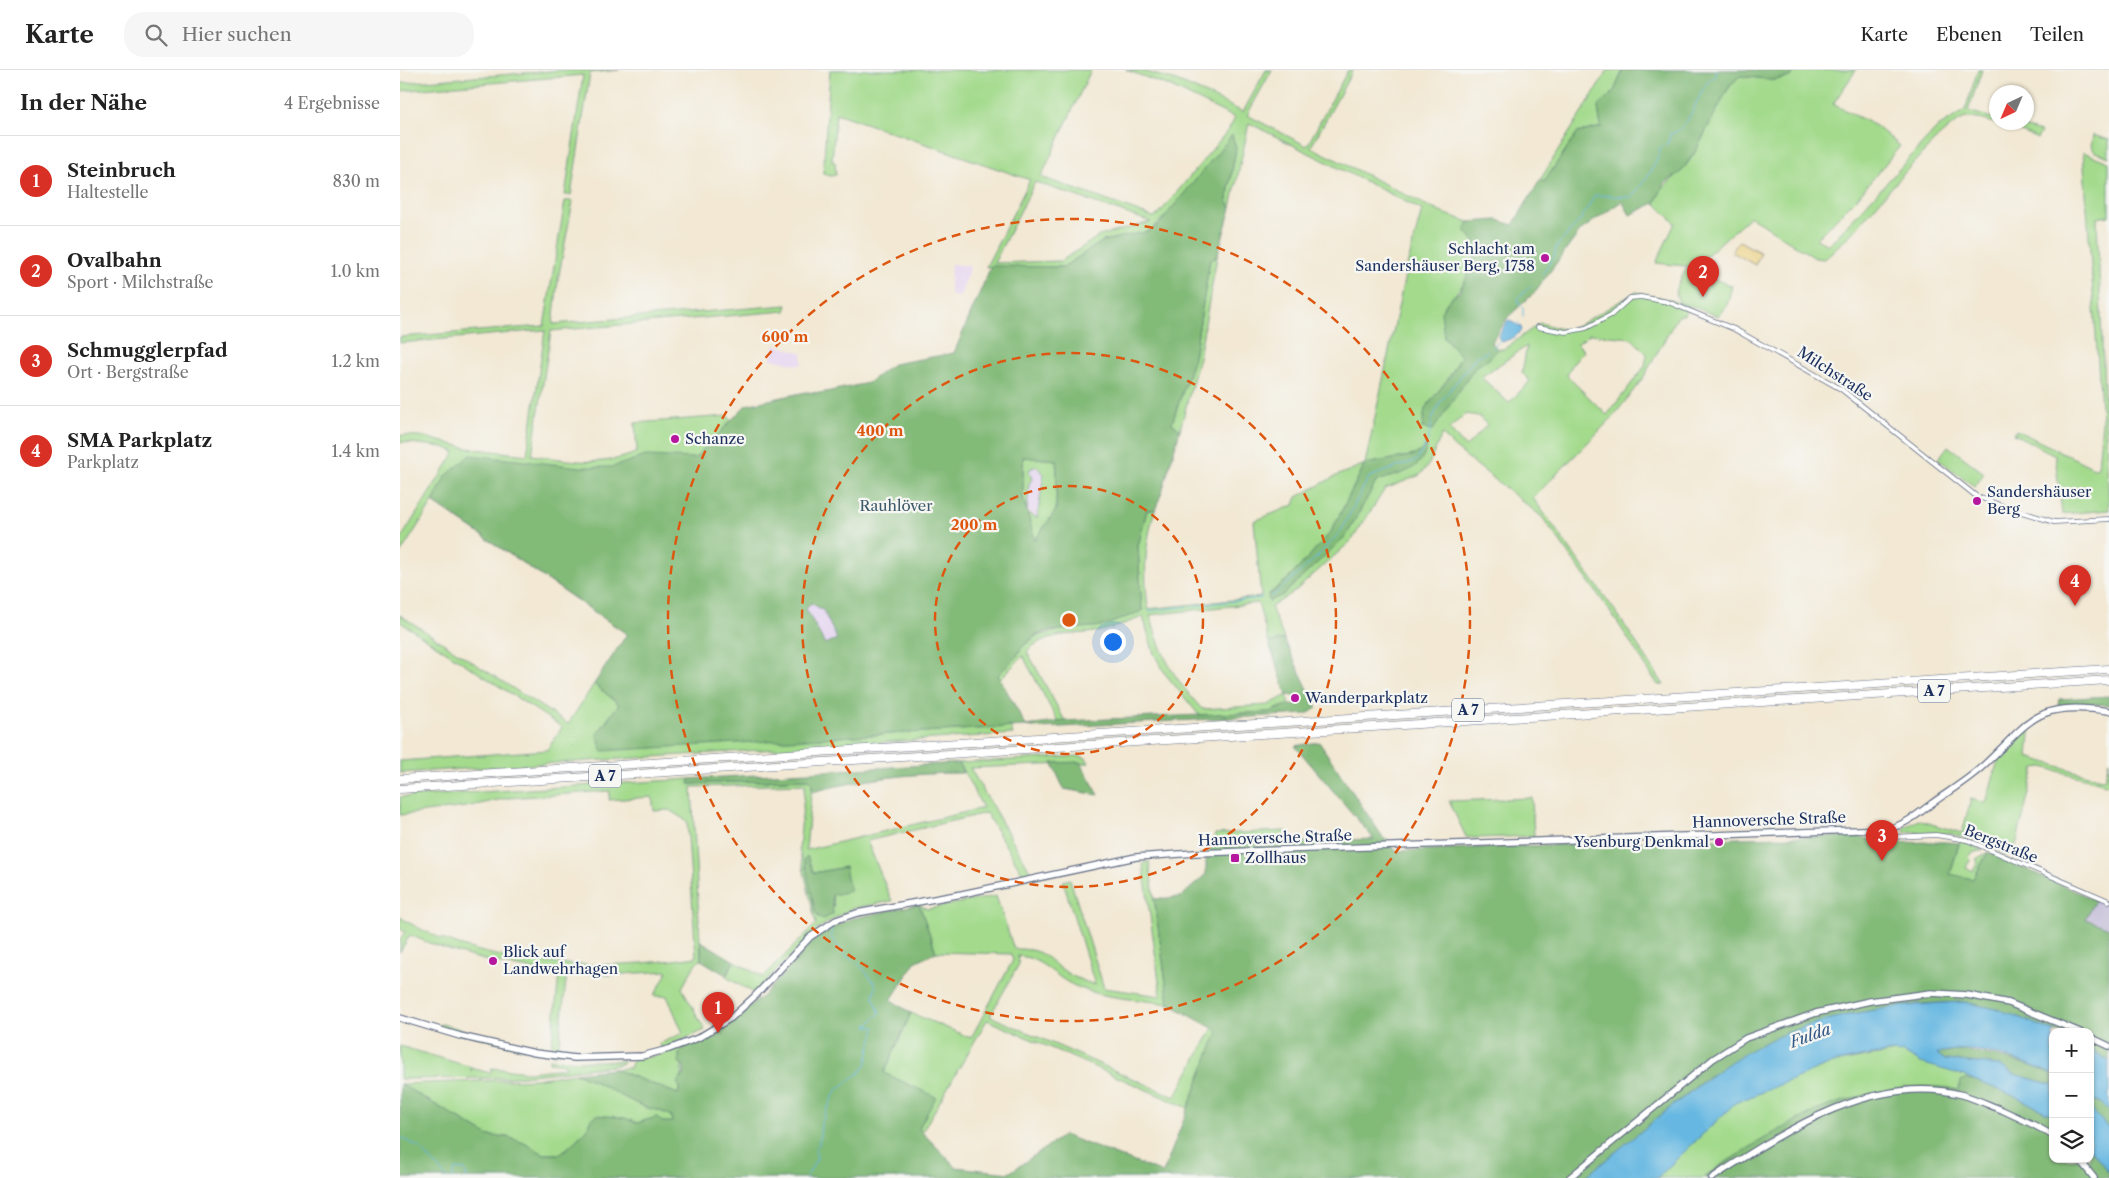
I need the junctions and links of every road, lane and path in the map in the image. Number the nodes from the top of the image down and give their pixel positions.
1 (1538, 327) dead end
2 (2109, 519) edge
3 (2109, 668) edge
4 (2109, 680) edge
5 (2109, 711) edge
6 (400, 779) edge
7 (400, 790) edge
8 (1882, 829) junction
9 (2109, 900) edge
10 (400, 1018) edge
11 (2070, 1028) edge
12 (2094, 1039) edge
13 (2109, 1046) edge
14 (2049, 1133) edge
15 (2082, 1163) edge
16 (1569, 1178) edge
17 (1712, 1178) edge
18 (2094, 1178) edge

1 - 2 street, Milchstraße
3 - 6 highway, A 7
4 - 7 highway, A 7
5 - 8 main road, Hannoversche Straße
8 - 9 street, Bergstraße
8 - 10 main road, Hannoversche Straße
11 - 16 main road
12 - 13 main road
14 - 17 main road
15 - 18 main road

